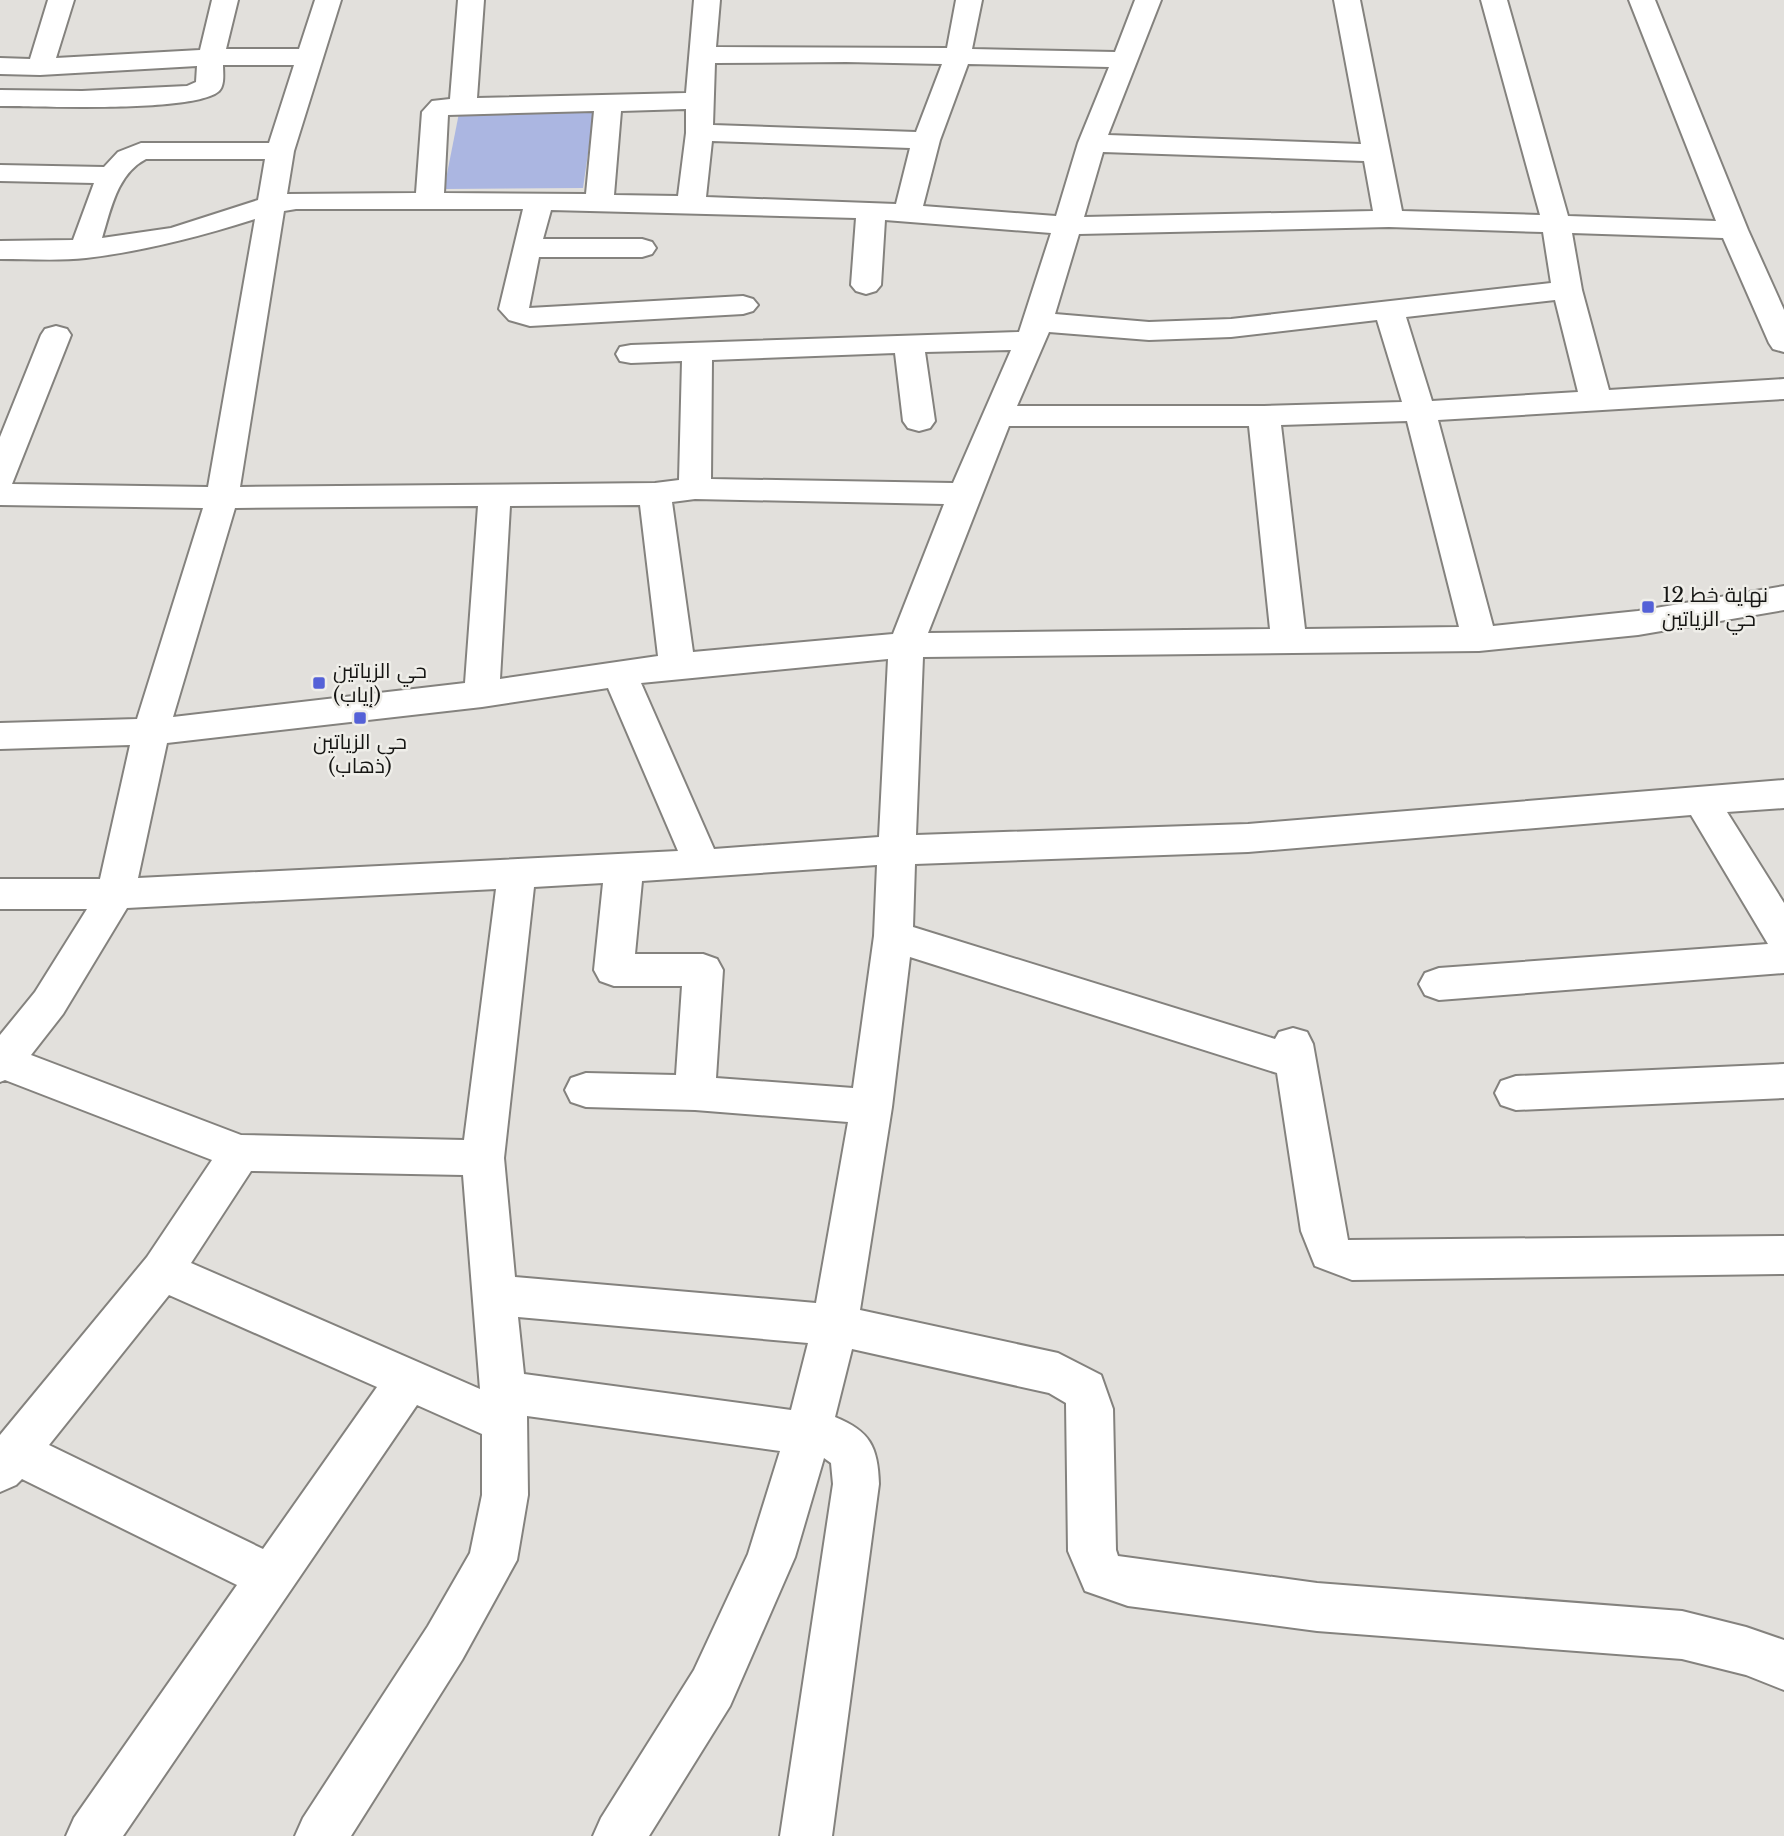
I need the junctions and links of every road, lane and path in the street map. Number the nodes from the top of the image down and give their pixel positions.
1 (61, 0) edge
2 (225, 0) edge
3 (328, 0) edge
4 (471, 0) edge
5 (707, 0) edge
6 (970, 0) edge
7 (1148, 0) edge
8 (1347, 0) edge
9 (1494, 0) edge
10 (1642, 0) edge
11 (703, 55) junction
12 (211, 57) junction
13 (310, 57) junction
14 (957, 57) junction
15 (1125, 60) junction
16 (0, 66) edge
17 (40, 67) junction
18 (0, 98) edge
19 (699, 101) junction
20 (608, 103) junction
21 (463, 105) junction
22 (700, 133) junction
23 (926, 140) junction
24 (1092, 143) junction
25 (280, 151) junction
26 (1374, 153) junction
27 (0, 173) edge
28 (111, 175) junction
29 (430, 199) junction
30 (539, 201) junction
31 (271, 202) junction
32 (599, 203) junction
33 (648, 204) junction
34 (691, 204) junction
35 (871, 209) junction
36 (908, 211) junction
37 (1389, 219) junction
38 (1556, 222) junction
39 (1069, 226) junction
40 (1734, 230) junction
41 (526, 248) junction
42 (0, 250) edge
43 (84, 250) junction
44 (641, 279) junction
45 (866, 285) dead end
46 (1567, 290) junction
47 (744, 305) dead end
48 (682, 308) junction
49 (1389, 310) junction
50 (1034, 332) junction
51 (56, 335) dead end
52 (909, 343) junction
53 (1784, 343) edge
54 (690, 353) junction
55 (631, 354) dead end
56 (1784, 389) edge
57 (1596, 400) junction
58 (1420, 411) junction
59 (998, 416) junction
60 (1264, 416) junction
61 (919, 421) dead end
62 (0, 477) edge
63 (695, 489) junction
64 (0, 494) edge
65 (655, 494) junction
66 (964, 494) junction
67 (495, 495) junction
68 (222, 498) junction
69 (1784, 598) edge
70 (1479, 639) junction
71 (1289, 642) junction
72 (906, 645) junction
73 (677, 666) junction
74 (620, 675) junction
75 (482, 694) junction
76 (151, 732) junction
77 (0, 736) edge
78 (1784, 794) edge
79 (1701, 801) junction
80 (895, 850) junction
81 (702, 864) junction
82 (624, 868) junction
83 (517, 873) junction
84 (0, 894) edge
85 (116, 894) junction
86 (893, 936) junction
87 (1784, 936) edge
88 (1784, 958) edge
89 (1439, 985) dead end
90 (1, 1064) edge
91 (1784, 1081) edge
92 (586, 1090) dead end
93 (695, 1093) junction
94 (1516, 1093) dead end
95 (871, 1107) junction
96 (240, 1153) junction
97 (483, 1158) junction
98 (1784, 1255) edge
99 (162, 1271) junction
100 (495, 1295) junction
101 (835, 1325) junction
102 (408, 1381) junction
103 (504, 1407) junction
104 (808, 1434) junction
105 (7, 1461) edge
106 (271, 1577) junction
107 (1784, 1665) edge
108 (92, 1836) edge
109 (321, 1836) edge
110 (619, 1836) edge
111 (806, 1836) edge

1 - 17 street
2 - 12 street
3 - 13 street
4 - 21 street
5 - 11 street
6 - 14 street
7 - 15 street
8 - 26 street
9 - 38 street
10 - 40 street
11 - 14 street
11 - 19 street
12 - 13 street
12 - 17 street
12 - 18 street
13 - 25 street
14 - 15 street
14 - 23 street
15 - 24 street
16 - 17 street
19 - 20 street
19 - 22 street
20 - 21 street
20 - 32 street
21 - 29 street
22 - 23 street
22 - 34 street
23 - 36 street
24 - 26 street
24 - 39 street
25 - 28 street
25 - 31 street
26 - 37 street
27 - 28 street
28 - 43 street
29 - 30 street
29 - 31 street
30 - 32 street
30 - 41 street
31 - 43 street
31 - 68 street
32 - 33 street
33 - 34 street
33 - 44 street
34 - 35 street
35 - 36 street
35 - 45 street
36 - 39 street
37 - 38 street
37 - 39 street
38 - 40 street
38 - 46 street
39 - 50 street
40 - 53 street
41 - 44 street
41 - 44 street
42 - 43 street
44 - 48 street
46 - 49 street
46 - 57 street
47 - 48 street
48 - 54 street
49 - 50 street
49 - 58 street
50 - 52 street
50 - 59 street
51 - 62 street
52 - 54 street
52 - 61 street
54 - 55 street
54 - 63 street
56 - 57 street
57 - 58 street
58 - 60 street
58 - 70 street
59 - 60 street
59 - 66 street
60 - 71 street
63 - 65 street
63 - 66 street
64 - 68 street
65 - 67 street
65 - 73 street
66 - 72 street
67 - 68 street
67 - 75 street
68 - 76 street
69 - 70 street
70 - 71 street
71 - 72 street
72 - 73 street
72 - 80 street
73 - 74 street
74 - 75 street
74 - 81 street
75 - 76 street
76 - 77 street
76 - 85 street
78 - 79 street
79 - 80 street
79 - 87 street
80 - 81 street
80 - 86 street
81 - 82 street
82 - 83 street
82 - 93 street
83 - 85 street
83 - 97 street
84 - 85 street
85 - 90 street
86 - 95 street
86 - 98 street
88 - 89 street
90 - 96 street
91 - 94 street
92 - 93 street
93 - 95 street
95 - 101 street
96 - 97 street
96 - 99 street
97 - 100 street
99 - 102 street
99 - 105 street
100 - 101 street
100 - 103 street
101 - 104 street
101 - 107 street
102 - 103 street
102 - 106 street
103 - 104 street
103 - 109 street
104 - 110 street
104 - 111 street
105 - 106 street
106 - 108 street

